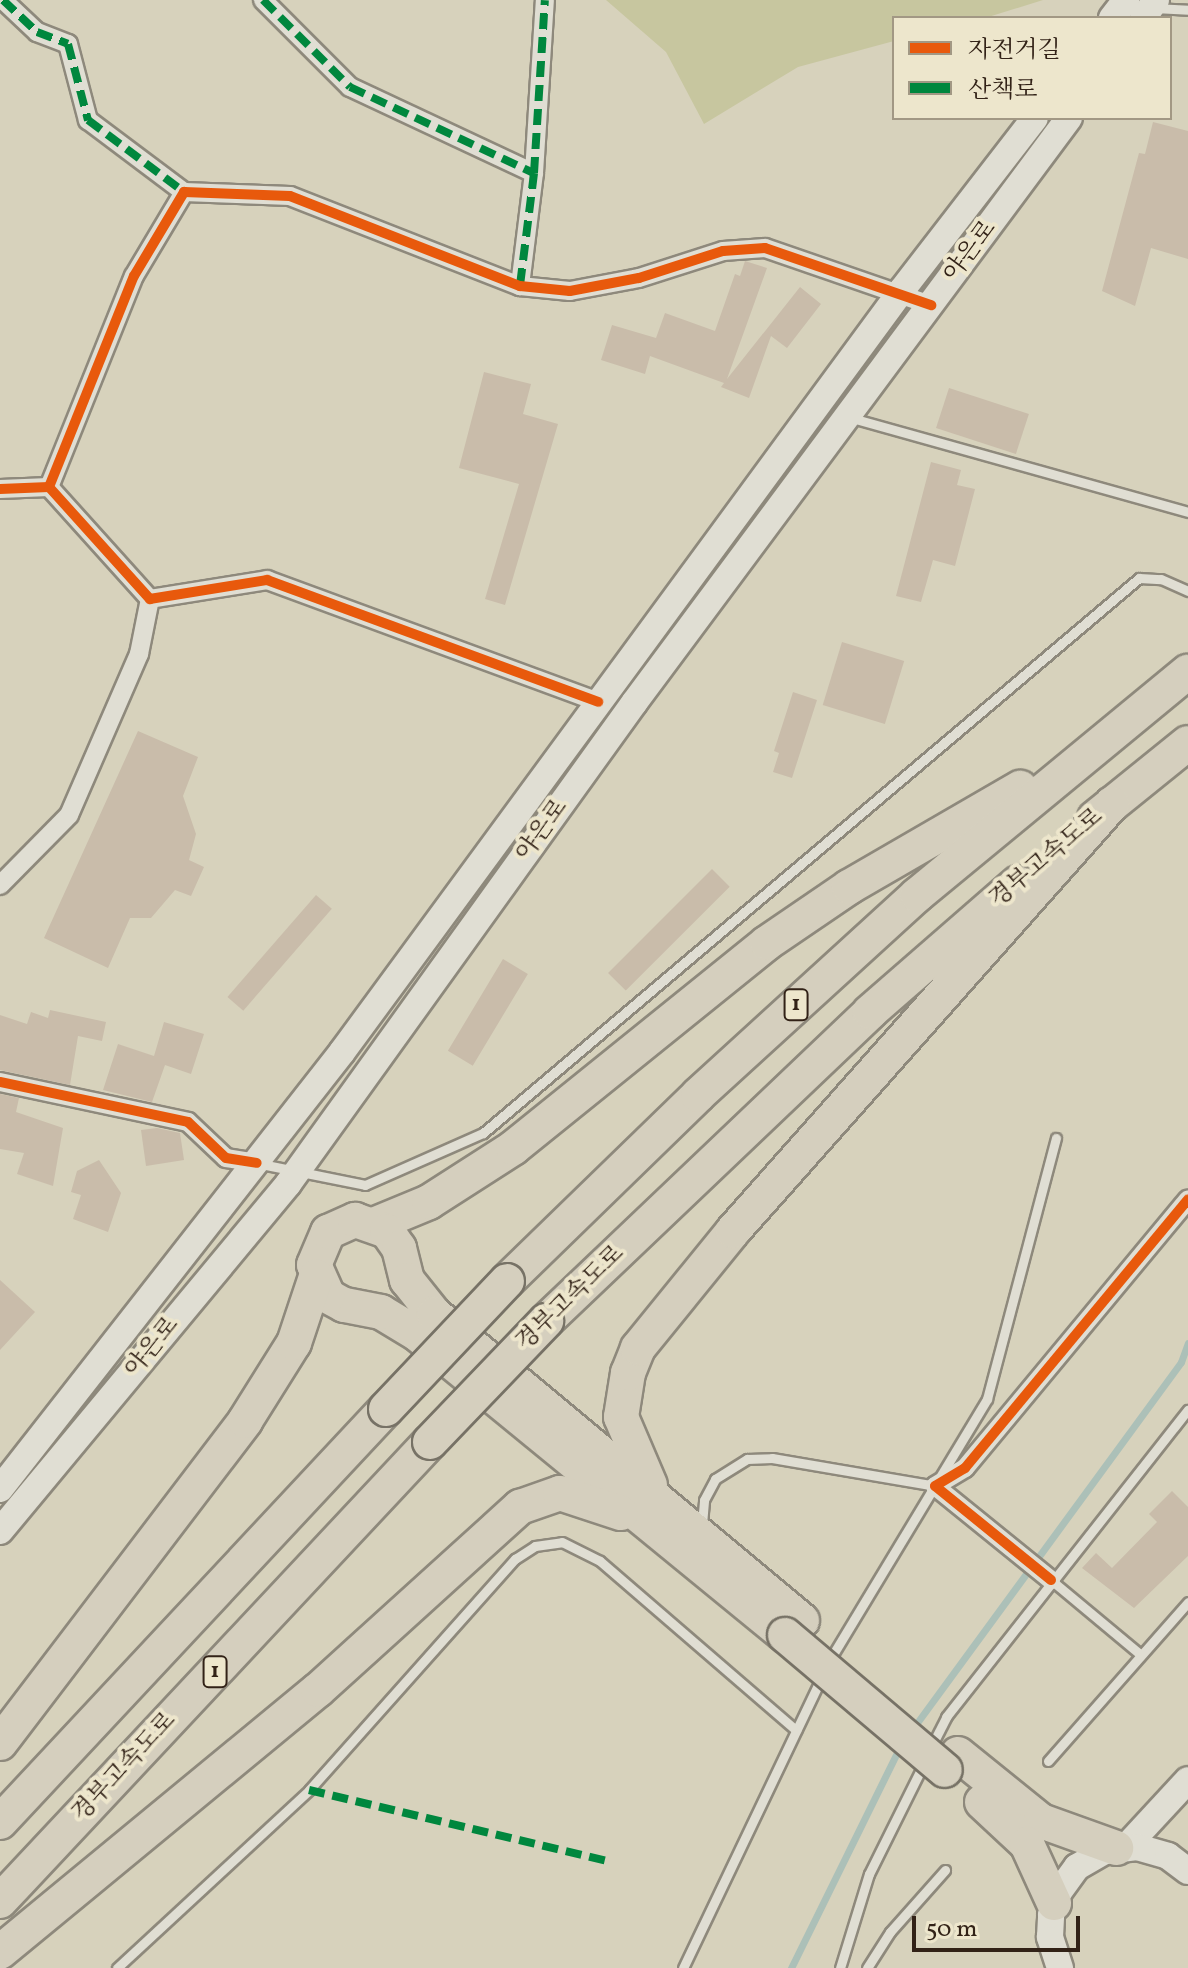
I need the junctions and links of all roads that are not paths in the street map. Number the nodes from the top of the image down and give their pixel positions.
1 (3, 0) edge
2 (263, 0) edge
3 (545, 0) edge
4 (1144, 7) edge
5 (1188, 10) edge
6 (1118, 16) edge
7 (1033, 120) edge
8 (1068, 120) edge
9 (534, 173) junction
10 (184, 192) junction
11 (520, 286) junction
12 (900, 293) junction
13 (931, 305) junction
14 (847, 417) junction
15 (49, 487) junction
16 (0, 489) edge
17 (1188, 512) edge
18 (1188, 591) edge
19 (150, 599) junction
20 (1188, 672) edge
21 (598, 702) junction
22 (1096, 743) junction
23 (1188, 743) edge
24 (1112, 804) junction
25 (0, 885) edge
26 (0, 1082) edge
27 (1056, 1138) dead end
28 (257, 1163) junction
29 (297, 1172) junction
30 (1188, 1199) edge
31 (376, 1224) junction
32 (316, 1277) junction
33 (1188, 1410) edge
34 (935, 1486) junction
35 (0, 1489) edge
36 (663, 1519) junction
37 (0, 1531) edge
38 (704, 1538) junction
39 (1051, 1580) junction
40 (1188, 1602) edge
41 (793, 1628) junction
42 (1141, 1655) junction
43 (796, 1730) junction
44 (0, 1743) edge
45 (1048, 1761) dead end
46 (952, 1762) junction
47 (1188, 1780) edge
48 (0, 1822) edge
49 (1121, 1848) junction
50 (945, 1870) dead end
51 (1188, 1871) edge
52 (0, 1901) edge
53 (1054, 1903) junction
54 (1050, 1937) junction
55 (0, 1952) edge
56 (117, 1968) edge
57 (683, 1968) edge
58 (840, 1968) edge
59 (867, 1968) edge
60 (1042, 1968) edge
61 (1060, 1968) edge

1 - 10 street
2 - 9 street
3 - 9 street
4 - 5 lane
4 - 6 main road
7 - 12 main road, 야은로
8 - 13 main road, 야은로
9 - 11 street
10 - 11 street
10 - 15 street
11 - 12 street
12 - 13 street
12 - 21 main road, 야은로
13 - 14 main road, 야은로
14 - 17 lane
14 - 29 main road, 야은로
15 - 16 street
15 - 19 street
18 - 29 lane
19 - 21 street
19 - 25 street
20 - 22 highway, 1
21 - 28 main road, 야은로
22 - 31 highway
22 - 48 highway, 1, bridge
23 - 24 highway, 경부고속도로 / 1
24 - 36 highway
24 - 52 highway, 경부고속도로 / 1, bridge
26 - 28 street
27 - 34 lane
28 - 29 lane
28 - 35 main road, 야은로
29 - 37 main road, 야은로
30 - 34 street
31 - 32 highway
31 - 36 highway
32 - 36 highway
32 - 44 highway
33 - 39 lane
34 - 38 lane
34 - 39 street
34 - 43 lane
36 - 38 highway
36 - 41 highway
36 - 55 highway
38 - 41 highway
39 - 42 lane
39 - 58 lane
40 - 42 lane
41 - 46 highway, bridge
42 - 45 lane
43 - 56 lane
43 - 57 lane
46 - 49 highway
46 - 53 highway
47 - 49 main road
49 - 51 main road
49 - 53 main road
50 - 59 lane
53 - 54 main road
54 - 60 main road
54 - 61 main road

